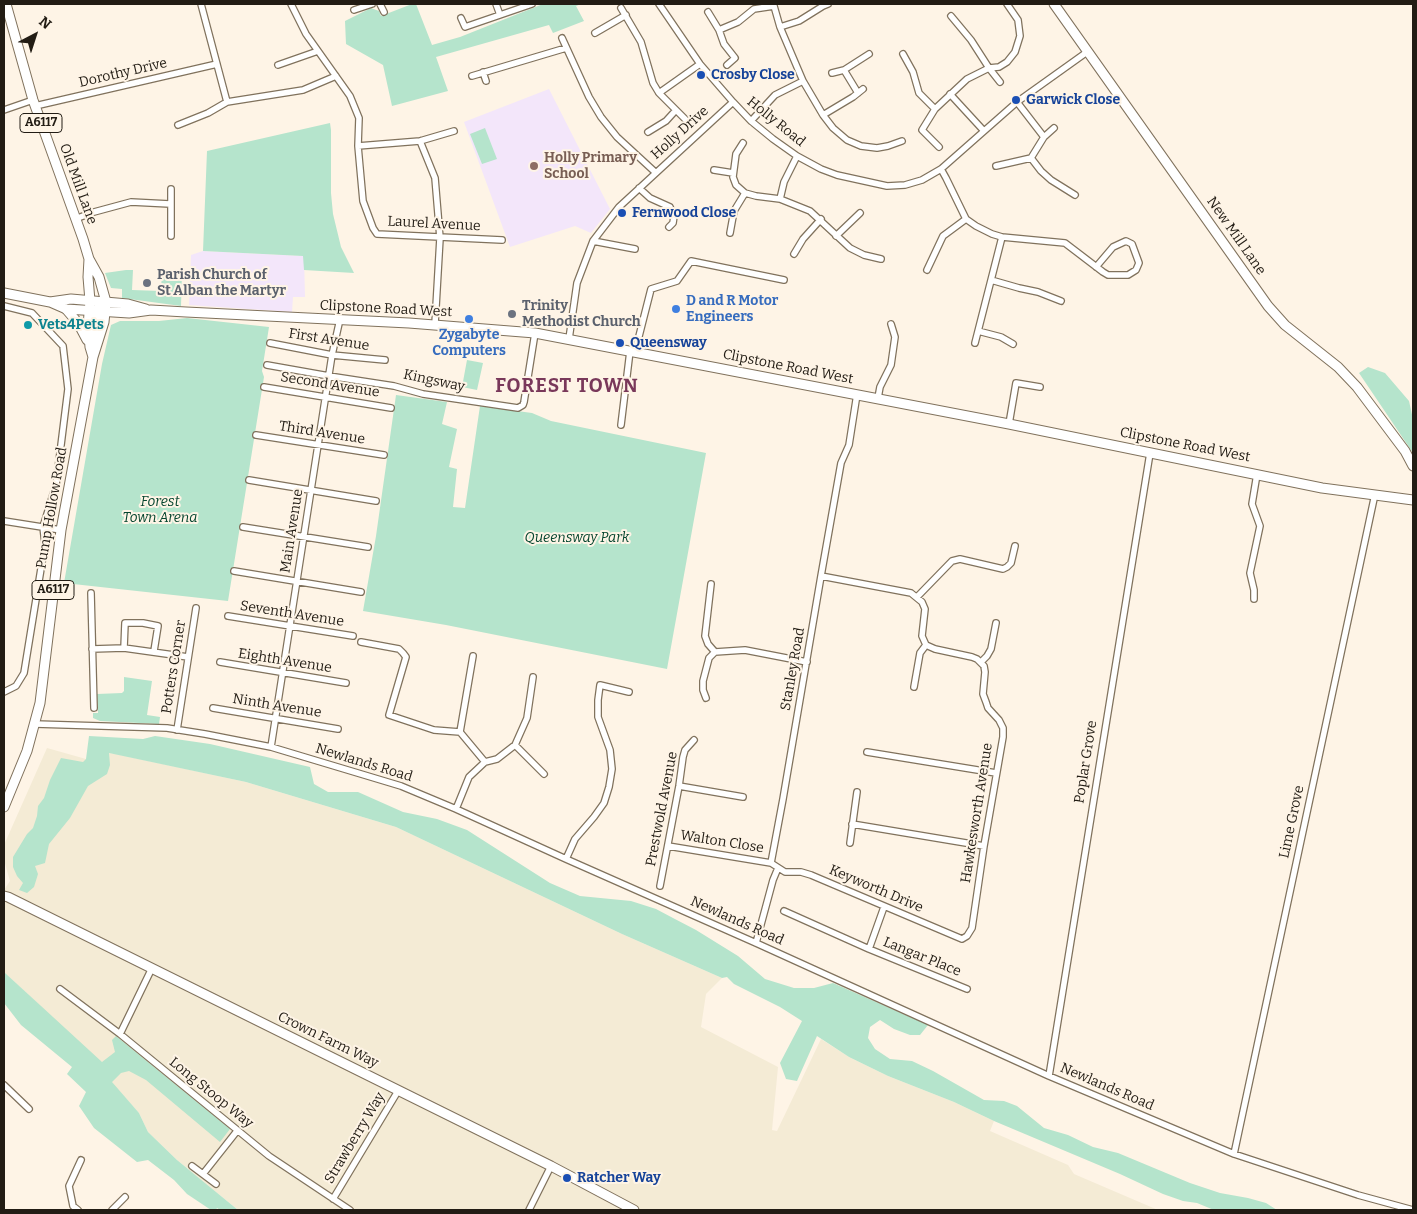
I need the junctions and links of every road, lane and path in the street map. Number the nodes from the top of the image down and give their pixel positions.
1 (6, 4) edge
2 (201, 4) edge
3 (292, 4) edge
4 (372, 4) edge
5 (380, 4) edge
6 (496, 4) edge
7 (532, 4) edge
8 (659, 4) edge
9 (828, 4) edge
10 (1007, 4) edge
11 (1054, 4) edge
12 (621, 8) dead end
13 (354, 10) dead end
14 (384, 12) dead end
15 (708, 12) dead end
16 (500, 15) junction
17 (626, 15) junction
18 (951, 16) dead end
19 (461, 18) dead end
20 (8, 27) edge
21 (780, 27) junction
22 (719, 30) junction
23 (596, 33) dead end
24 (562, 38) dead end
25 (566, 48) junction
26 (318, 51) junction
27 (1087, 52) junction
28 (869, 54) dead end
29 (903, 54) dead end
30 (216, 64) junction
31 (278, 64) dead end
32 (700, 64) junction
33 (726, 65) dead end
34 (989, 68) junction
35 (844, 70) junction
36 (483, 72) junction
37 (832, 73) dead end
38 (336, 76) junction
39 (472, 76) dead end
40 (486, 81) dead end
41 (803, 81) junction
42 (1000, 82) dead end
43 (659, 93) junction
44 (950, 94) junction
45 (227, 102) junction
46 (732, 102) junction
47 (1016, 102) junction
48 (34, 103) junction
49 (935, 109) junction
50 (4, 110) edge
51 (676, 110) junction
52 (823, 115) junction
53 (687, 121) dead end
54 (752, 121) junction
55 (178, 125) dead end
56 (1054, 128) dead end
57 (454, 131) dead end
58 (984, 131) junction
59 (648, 132) dead end
60 (1044, 137) junction
61 (420, 141) junction
62 (902, 141) dead end
63 (744, 144) dead end
64 (358, 146) junction
65 (939, 147) dead end
66 (797, 156) junction
67 (1031, 158) junction
68 (996, 166) dead end
69 (941, 169) junction
70 (714, 170) dead end
71 (655, 172) junction
72 (733, 173) junction
73 (639, 188) junction
74 (172, 189) dead end
75 (745, 193) junction
76 (1074, 195) dead end
77 (780, 199) junction
78 (170, 204) junction
79 (860, 213) dead end
80 (75, 219) junction
81 (820, 219) junction
82 (966, 219) junction
83 (669, 227) dead end
84 (730, 233) dead end
85 (171, 236) dead end
86 (836, 236) junction
87 (1002, 237) junction
88 (440, 238) junction
89 (502, 240) dead end
90 (593, 241) junction
91 (635, 249) dead end
92 (794, 254) dead end
93 (88, 259) junction
94 (881, 259) dead end
95 (1096, 267) junction
96 (927, 270) dead end
97 (784, 280) dead end
98 (991, 280) junction
99 (4, 293) edge
100 (1061, 301) dead end
101 (50, 302) junction
102 (4, 306) edge
103 (98, 307) junction
104 (66, 309) junction
105 (340, 319) junction
106 (435, 324) junction
107 (891, 324) dead end
108 (978, 331) junction
109 (535, 333) junction
110 (569, 339) junction
111 (974, 342) dead end
112 (270, 343) dead end
113 (1013, 344) dead end
114 (90, 347) junction
115 (632, 352) junction
116 (332, 354) junction
117 (93, 357) junction
118 (385, 360) dead end
119 (267, 365) dead end
120 (329, 376) junction
121 (264, 387) dead end
122 (1040, 387) dead end
123 (857, 394) junction
124 (326, 398) junction
125 (878, 398) junction
126 (391, 408) dead end
127 (1009, 424) junction
128 (621, 425) dead end
129 (256, 435) dead end
130 (318, 445) junction
131 (1150, 453) junction
132 (384, 455) dead end
133 (1413, 466) edge
134 (1257, 474) junction
135 (249, 480) dead end
136 (311, 490) junction
137 (1375, 494) junction
138 (1413, 495) edge
139 (1413, 500) edge
140 (376, 501) dead end
141 (4, 521) edge
142 (43, 527) junction
143 (243, 527) dead end
144 (61, 530) junction
145 (304, 536) junction
146 (1015, 546) dead end
147 (368, 547) dead end
148 (234, 571) dead end
149 (821, 576) junction
150 (297, 581) junction
151 (711, 584) dead end
152 (361, 592) dead end
153 (91, 593) dead end
154 (917, 597) junction
155 (1254, 598) dead end
156 (196, 608) dead end
157 (228, 616) dead end
158 (996, 623) dead end
159 (290, 626) junction
160 (353, 636) dead end
161 (361, 642) dead end
162 (926, 645) junction
163 (124, 648) junction
164 (92, 649) junction
165 (154, 651) junction
166 (715, 652) junction
167 (473, 656) dead end
168 (188, 657) junction
169 (220, 662) dead end
170 (807, 662) junction
171 (981, 662) junction
172 (282, 673) junction
173 (533, 677) dead end
174 (346, 683) dead end
175 (914, 687) dead end
176 (4, 692) edge
177 (629, 692) dead end
178 (706, 698) dead end
179 (94, 708) dead end
180 (212, 708) dead end
181 (275, 719) junction
182 (35, 724) junction
183 (338, 729) dead end
184 (177, 730) junction
185 (460, 732) junction
186 (694, 740) dead end
187 (515, 745) junction
188 (271, 747) junction
189 (867, 752) dead end
190 (485, 762) junction
191 (996, 773) junction
192 (544, 774) dead end
193 (679, 786) junction
194 (857, 792) dead end
195 (743, 797) dead end
196 (4, 807) edge
197 (456, 809) junction
198 (852, 824) junction
199 (850, 843) dead end
200 (668, 846) junction
201 (984, 846) junction
202 (566, 859) junction
203 (771, 863) junction
204 (778, 868) junction
205 (660, 886) dead end
206 (5, 895) edge
207 (884, 907) junction
208 (784, 911) dead end
209 (962, 939) joint
210 (756, 942) junction
211 (869, 949) junction
212 (152, 968) junction
213 (60, 989) dead end
214 (966, 989) dead end
215 (120, 1034) junction
216 (1049, 1076) junction
217 (4, 1085) edge
218 (398, 1091) junction
219 (30, 1108) dead end
220 (237, 1131) junction
221 (1234, 1154) junction
222 (81, 1160) dead end
223 (192, 1166) dead end
224 (551, 1166) junction
225 (203, 1174) junction
226 (216, 1184) dead end
227 (125, 1197) dead end
228 (333, 1199) junction
229 (78, 1210) edge
230 (112, 1210) edge
231 (350, 1210) edge
232 (529, 1210) edge
233 (634, 1210) edge
234 (1413, 1210) edge

1 - 20 main road, Old Mill Lane / A6117
2 - 30 street
3 - 26 street, Laurel Avenue
4 - 13 street
5 - 14 street
6 - 16 street
7 - 16 street
8 - 32 street, Holly Road
9 - 21 street
10 - 34 street
11 - 27 main road, New Mill Lane
12 - 17 street
15 - 22 street
16 - 19 street
17 - 23 street
17 - 43 street
18 - 34 street
20 - 48 main road, Old Mill Lane / A6117
21 - 22 street
21 - 41 street
22 - 33 street
24 - 25 street
25 - 36 street
25 - 71 street
26 - 31 street
26 - 38 street, Laurel Avenue
27 - 47 street, Holly Road
27 - 133 main road, New Mill Lane
28 - 35 street
29 - 49 street
30 - 45 street
30 - 48 street, Dorothy Drive
32 - 43 street
32 - 46 street, Holly Road
34 - 42 street
34 - 44 street
35 - 37 street
35 - 52 street
36 - 39 street
36 - 40 street
38 - 45 street
38 - 64 street, Laurel Avenue
41 - 52 street
41 - 54 street
43 - 51 street
44 - 49 street
44 - 58 street
45 - 55 street
46 - 54 street, Holly Road
46 - 71 street, Holly Drive
47 - 58 street, Holly Road
47 - 60 street
48 - 50 street, Dorothy Drive
48 - 80 main road, Old Mill Lane / A6117
49 - 65 street
51 - 53 street
51 - 59 street
52 - 62 street
54 - 66 street, Holly Road
56 - 60 street
57 - 61 street
58 - 69 street, Holly Road
60 - 67 street
61 - 64 street
61 - 88 street
63 - 72 street
64 - 88 street, Laurel Avenue
66 - 69 street, Holly Road
66 - 77 street
67 - 68 street
67 - 76 street
69 - 82 street
70 - 72 street
71 - 73 street, Holly Drive
72 - 75 street
73 - 83 street
73 - 90 street, Holly Drive
74 - 78 street
75 - 77 street
75 - 84 street
77 - 81 street
78 - 80 street
78 - 85 street
79 - 86 street
80 - 93 main road, Old Mill Lane / A6117
81 - 86 street
81 - 92 street
82 - 87 street
82 - 96 street
86 - 94 street
87 - 95 street
87 - 98 street
88 - 89 street, Laurel Avenue
88 - 106 street
90 - 91 street
90 - 110 street, Holly Drive
93 - 103 main road, Old Mill Lane / A6117
93 - 103 main road, Old Mill Lane / A6117
95 - 95 street
97 - 115 street
98 - 100 street
98 - 108 street
99 - 101 main road, Clipstone Road West
101 - 103 main road, Clipstone Road West
101 - 104 main road, Clipstone Road West
102 - 142 street, Pump Hollow Road
103 - 104 main road, Clipstone Road West
103 - 105 main road, Clipstone Road West
103 - 114 main road, Pump Hollow Road / A6117
103 - 117 main road, Pump Hollow Road / A6117
104 - 114 main road
105 - 106 main road, Clipstone Road West
105 - 116 street, Main Avenue
106 - 109 main road, Clipstone Road West
107 - 125 street
108 - 111 street
108 - 113 street
109 - 110 main road, Clipstone Road West
109 - 120 street, Kingsway
110 - 115 main road, Clipstone Road West
112 - 116 street, First Avenue
114 - 117 main road, Pump Hollow Road / A6117
115 - 123 main road, Clipstone Road West
115 - 128 street
116 - 118 street, First Avenue
116 - 120 street, Main Avenue
117 - 144 main road, Pump Hollow Road / A6117
119 - 120 street, Kingsway
120 - 124 street, Main Avenue
121 - 124 street, Second Avenue
122 - 127 street
123 - 125 main road, Clipstone Road West
123 - 149 street, Stanley Road
124 - 126 street, Second Avenue
124 - 130 street, Main Avenue
125 - 127 main road, Clipstone Road West
127 - 131 main road, Clipstone Road West
129 - 130 street, Third Avenue
130 - 132 street, Third Avenue
130 - 136 street, Main Avenue
131 - 134 main road, Clipstone Road West
131 - 216 street, Poplar Grove
134 - 137 main road, Clipstone Road West
134 - 155 street
135 - 136 street
136 - 140 street
136 - 145 street, Main Avenue
137 - 139 main road, Clipstone Road West
137 - 221 street, Lime Grove
138 - 139 main road
141 - 142 street
142 - 144 street
142 - 176 street, Pump Hollow Road
143 - 145 street
144 - 182 main road, Pump Hollow Road / A6117
145 - 147 street
145 - 150 street, Main Avenue
146 - 154 street
148 - 150 street
149 - 154 street
149 - 170 street, Stanley Road
150 - 152 street
150 - 159 street, Main Avenue
151 - 166 street
153 - 164 street
154 - 162 street
156 - 168 street, Potters Corner
157 - 159 street, Seventh Avenue
158 - 171 street
159 - 160 street, Seventh Avenue
159 - 172 street, Main Avenue
161 - 185 street
162 - 171 street
162 - 175 street
163 - 164 street
163 - 165 street
163 - 165 street
164 - 179 street
165 - 168 street
166 - 170 street
166 - 178 street
167 - 185 street
168 - 184 street, Potters Corner
169 - 172 street, Eighth Avenue
170 - 203 street, Stanley Road
171 - 191 street, Hawkesworth Avenue
172 - 174 street, Eighth Avenue
172 - 181 street, Main Avenue
173 - 187 street
177 - 202 street
180 - 181 street, Ninth Avenue
181 - 183 street, Ninth Avenue
181 - 188 street, Main Avenue
182 - 184 street, Newlands Road
182 - 196 main road, A6117
184 - 188 street, Newlands Road
185 - 190 street
186 - 193 street, Prestwold Avenue
187 - 190 street
187 - 192 street
188 - 197 street, Newlands Road
189 - 191 street
190 - 197 street
191 - 201 street, Hawkesworth Avenue
193 - 195 street
193 - 200 street, Prestwold Avenue
194 - 198 street
197 - 202 street, Newlands Road
198 - 199 street
198 - 201 street
200 - 203 street, Walton Close
200 - 205 street, Prestwold Avenue
201 - 209 street, Hawkesworth Avenue
202 - 210 street, Newlands Road
203 - 204 street
204 - 207 street, Keyworth Drive
204 - 210 street
206 - 212 main road, Crown Farm Way
207 - 209 street, Keyworth Drive
207 - 211 street, Langar Place
208 - 211 street, Langar Place
210 - 216 street, Newlands Road
211 - 214 street, Langar Place
212 - 215 street
212 - 218 main road, Crown Farm Way
213 - 215 street, Long Stoop Way
215 - 220 street, Long Stoop Way
216 - 221 street, Newlands Road
217 - 219 street
218 - 224 main road, Crown Farm Way
218 - 228 street, Strawberry Way
220 - 225 street
220 - 228 street, Long Stoop Way
221 - 234 street, Newlands Road
222 - 229 street
223 - 225 street
224 - 232 street
224 - 233 main road, Crown Farm Way
225 - 226 street
227 - 230 street
228 - 231 street, Long Stoop Way

